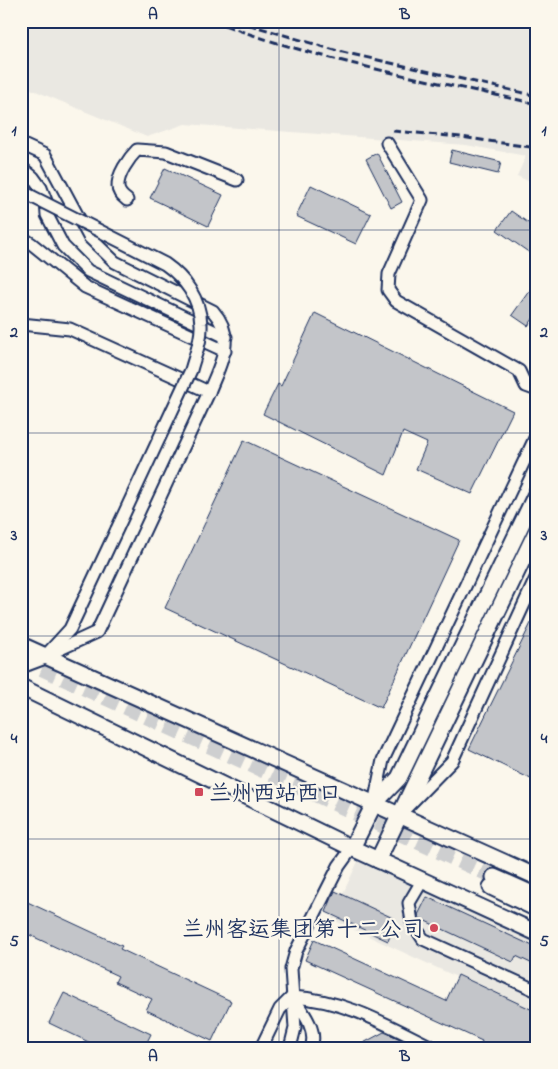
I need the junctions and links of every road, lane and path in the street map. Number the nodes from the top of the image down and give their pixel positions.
1 (387, 142) dead end
2 (21, 144) edge
3 (22, 168) edge
4 (237, 180) dead end
5 (21, 191) edge
6 (127, 200) dead end
7 (21, 237) edge
8 (21, 324) edge
9 (226, 337) junction
10 (225, 351) junction
11 (537, 390) edge
12 (209, 392) junction
13 (537, 434) edge
14 (537, 492) edge
15 (537, 530) edge
16 (537, 576) edge
17 (21, 645) edge
18 (45, 656) junction
19 (21, 665) edge
20 (21, 687) edge
21 (374, 804) junction
22 (399, 816) junction
23 (352, 848) junction
24 (378, 860) junction
25 (537, 877) edge
26 (422, 881) junction
27 (537, 896) edge
28 (537, 909) edge
29 (537, 932) edge
30 (537, 991) edge
31 (292, 997) junction
32 (261, 1048) edge
33 (290, 1048) edge
34 (311, 1048) edge
35 (434, 1048) edge

1 - 11 street
2 - 9 street
3 - 9 street
4 - 6 street
5 - 18 street, bridge
7 - 10 street
8 - 12 street
9 - 10 street
10 - 12 street
12 - 18 street
13 - 21 street
14 - 21 main road
15 - 22 main road
16 - 22 street
17 - 18 main road
18 - 19 main road
18 - 21 main road
20 - 23 main road
21 - 22 main road
21 - 23 main road
22 - 24 main road
22 - 25 main road
23 - 24 main road
23 - 31 street
24 - 26 main road
26 - 29 main road
26 - 30 street
27 - 28 main road
31 - 32 street
31 - 33 street
31 - 34 street
31 - 35 street

